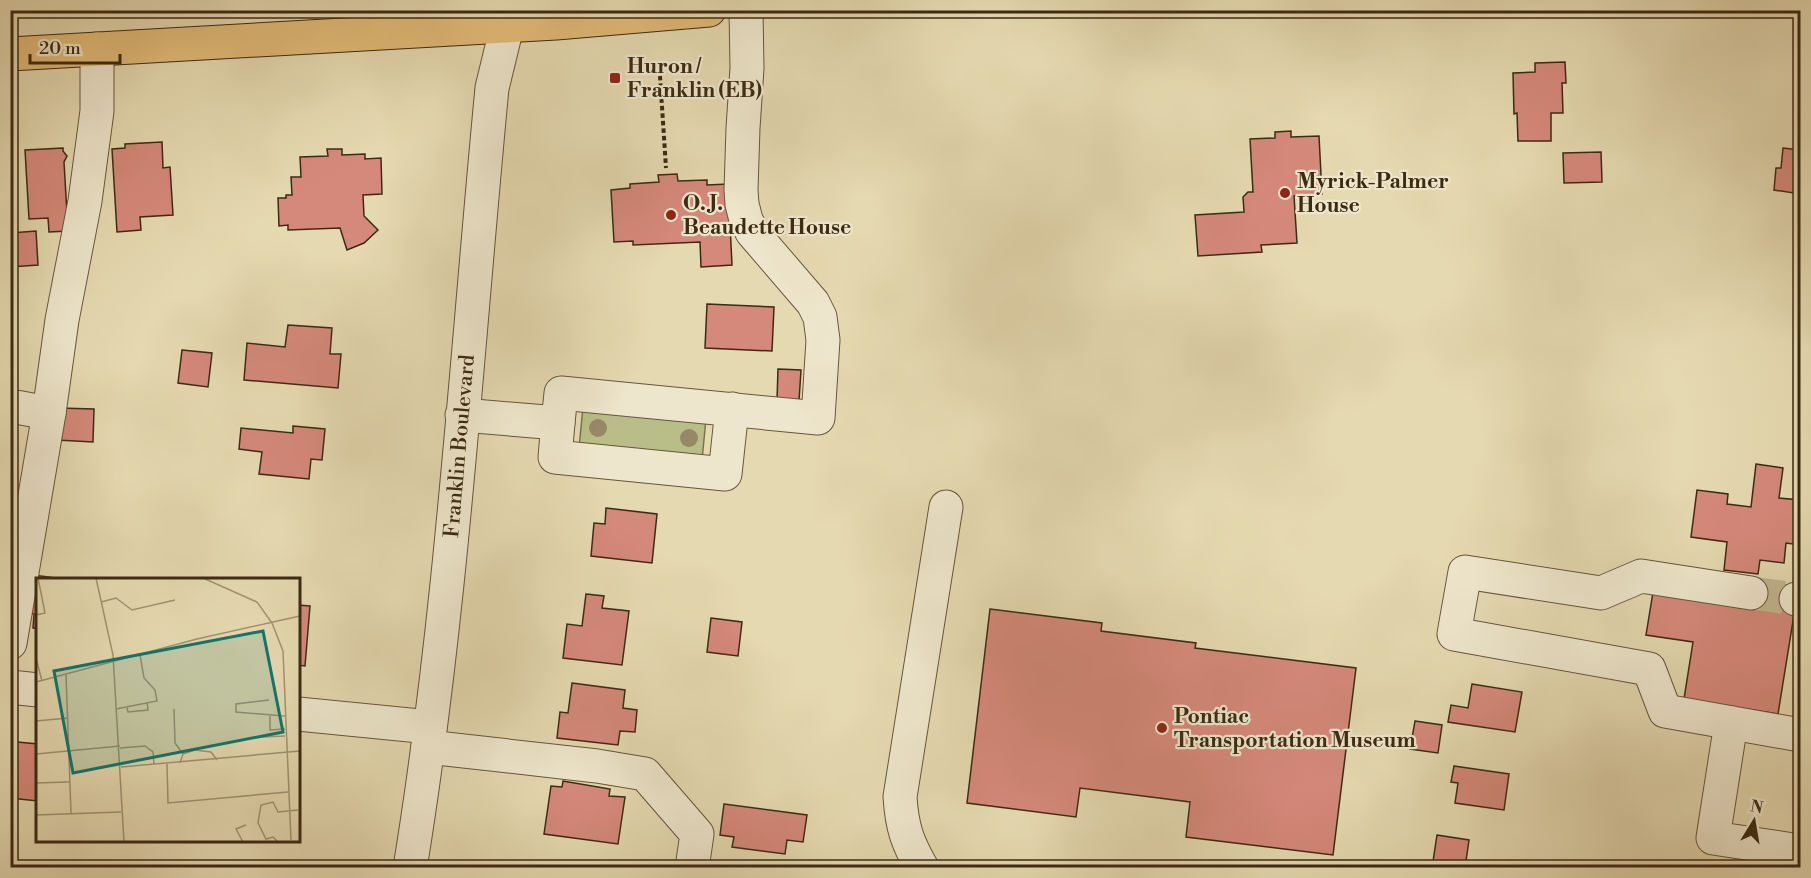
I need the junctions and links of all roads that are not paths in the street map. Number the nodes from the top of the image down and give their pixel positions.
1 (709, 10) edge
2 (746, 10) edge
3 (509, 18) edge
4 (97, 49) junction
5 (10, 54) edge
6 (10, 406) edge
7 (732, 409) junction
8 (49, 413) junction
9 (462, 415) junction
10 (558, 423) junction
11 (946, 507) dead end
12 (1751, 592) tunnel mouth
13 (10, 643) edge
14 (10, 687) edge
15 (36, 690) edge
16 (300, 714) edge
17 (1731, 723) junction
18 (1800, 735) edge
19 (429, 737) junction
20 (1800, 850) edge
21 (410, 867) edge
22 (692, 867) edge
23 (922, 867) edge

1 - 3 highway
2 - 7 street
3 - 4 highway
3 - 9 street, Franklin Boulevard
4 - 5 highway
4 - 8 street
6 - 8 street
7 - 10 street
7 - 10 street
8 - 13 street
9 - 10 street
9 - 19 street, Franklin Boulevard
11 - 23 street
12 - 17 street
14 - 15 street
16 - 19 street
17 - 18 street
17 - 20 street
19 - 21 street, Franklin Boulevard
19 - 22 street

